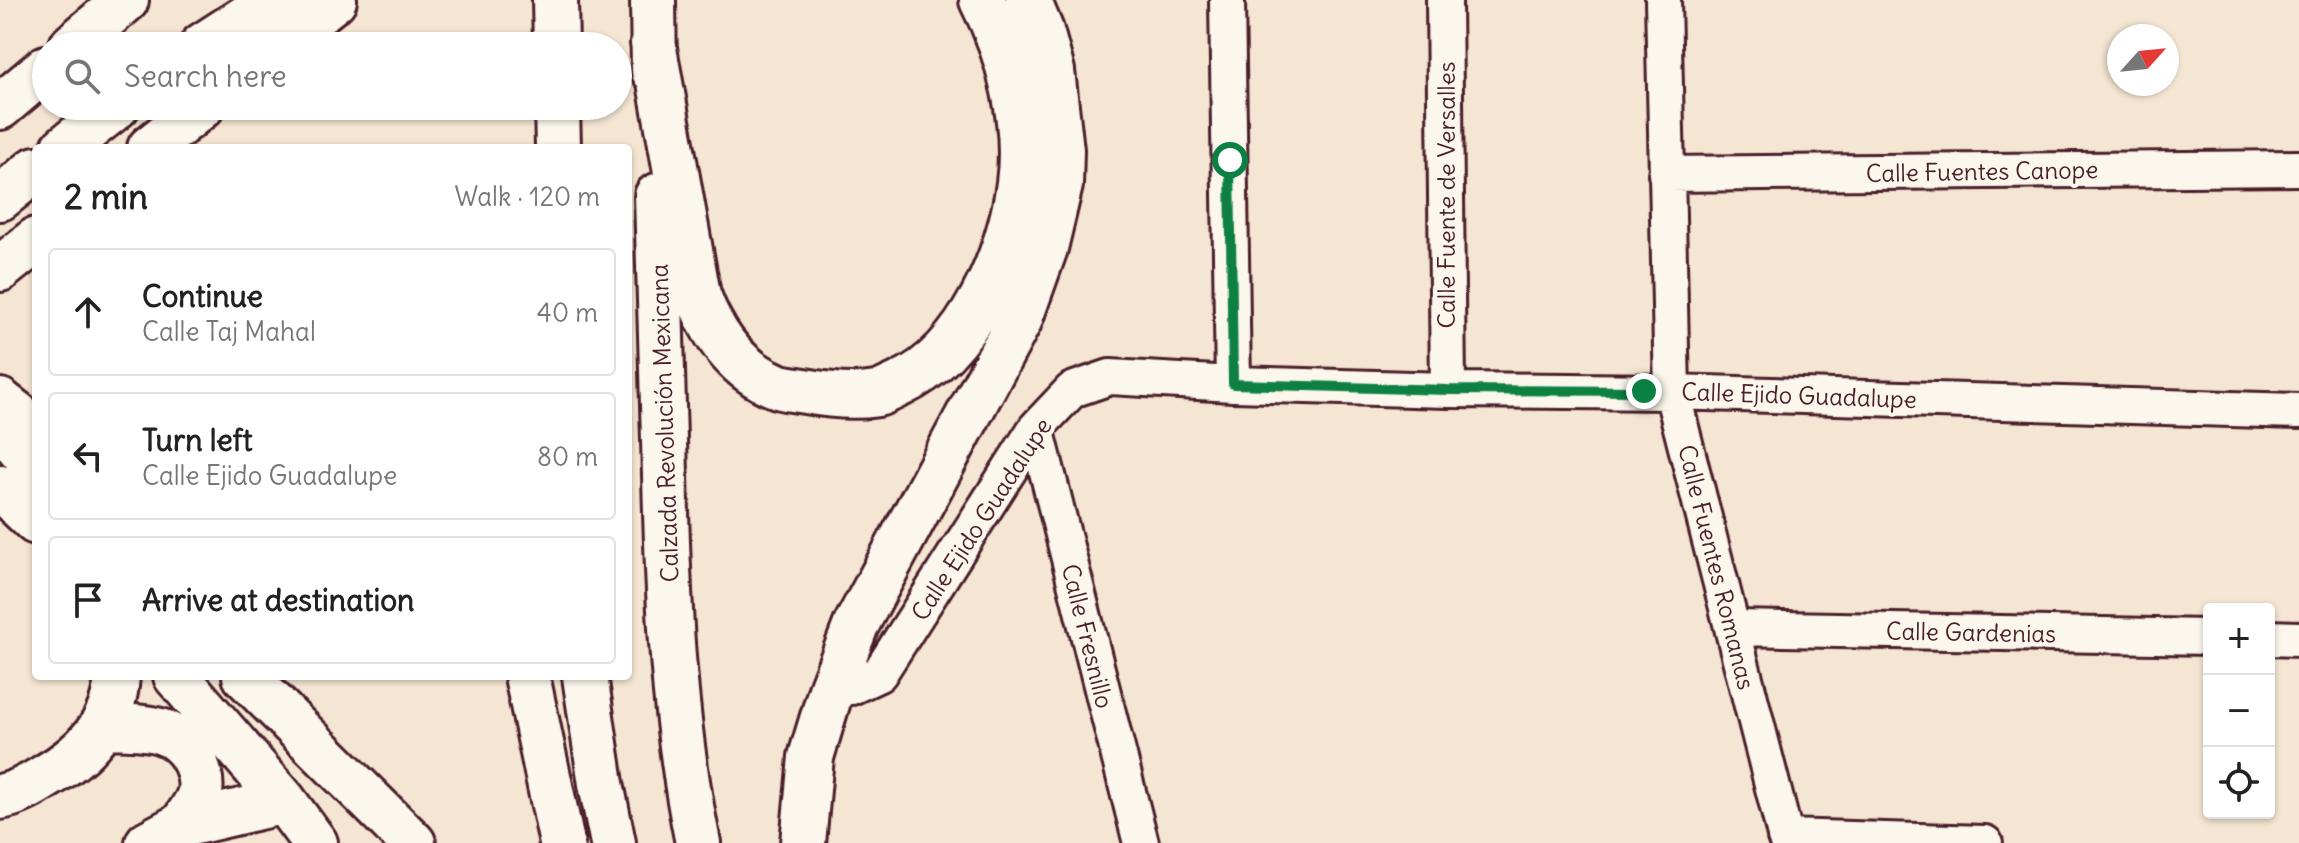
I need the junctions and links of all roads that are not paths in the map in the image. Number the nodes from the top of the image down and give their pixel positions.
1 (126, 0) edge
2 (224, 0) edge
3 (273, 0) edge
4 (334, 0) edge
5 (555, 0) edge
6 (653, 0) edge
7 (982, 0) edge
8 (1028, 0) edge
9 (1227, 0) edge
10 (1444, 0) edge
11 (1663, 0) edge
12 (88, 32) edge
13 (195, 32) edge
14 (224, 32) edge
15 (293, 32) edge
16 (556, 32) edge
17 (653, 43) junction
18 (32, 80) edge
19 (0, 107) edge
20 (99, 120) edge
21 (185, 120) edge
22 (557, 120) edge
23 (69, 144) edge
24 (155, 144) edge
25 (558, 144) edge
26 (2299, 168) edge
27 (32, 172) edge
28 (1666, 174) junction
29 (0, 198) edge
30 (32, 243) edge
31 (0, 269) edge
32 (1233, 384) junction
33 (1448, 390) junction
34 (1672, 392) junction
35 (0, 401) edge
36 (2299, 411) edge
37 (0, 423) edge
38 (1036, 428) junction
39 (26, 462) edge
40 (32, 498) edge
41 (1734, 628) junction
42 (2203, 637) edge
43 (2275, 638) edge
44 (2299, 639) edge
45 (117, 680) edge
46 (179, 680) edge
47 (249, 680) edge
48 (528, 680) edge
49 (586, 680) edge
50 (832, 687) junction
51 (104, 726) junction
52 (0, 797) edge
53 (284, 801) junction
54 (165, 834) edge
55 (1786, 840) edge
56 (315, 843) edge
57 (413, 843) edge
58 (562, 843) edge
59 (613, 843) edge
60 (698, 843) edge
61 (803, 843) edge
62 (1141, 843) edge
63 (1985, 843) edge

1 - 12 main road
2 - 13 main road
3 - 14 main road
4 - 15 main road
5 - 16 main road
6 - 17 main road, Calzada Revolución Mexicana
7 - 17 main road
8 - 50 main road
9 - 32 street
10 - 33 street, Calle Fuente de Versalles
11 - 28 street, Calle Fuentes Romanas
17 - 60 main road, Calzada Revolución Mexicana
18 - 19 main road
20 - 23 main road
21 - 24 main road
22 - 25 main road
26 - 28 street, Calle Fuentes Canope
27 - 29 main road
28 - 34 street, Calle Fuentes Romanas
30 - 31 main road
32 - 33 street, Calle Ejido Guadalupe
32 - 38 street, Calle Ejido Guadalupe
33 - 34 street, Calle Ejido Guadalupe
34 - 36 street, Calle Ejido Guadalupe
34 - 41 street, Calle Fuentes Romanas
35 - 39 main road
37 - 39 main road
38 - 50 street, Calle Ejido Guadalupe
38 - 62 street, Calle Fresnillo
39 - 40 main road
41 - 42 street, Calle Gardenias
41 - 55 street, Calle Fuentes Romanas
43 - 44 street
45 - 51 main road
46 - 53 main road
47 - 57 main road
48 - 58 main road
49 - 59 main road
50 - 61 main road
51 - 52 main road
51 - 54 main road
53 - 54 main road
53 - 56 main road
55 - 63 street

